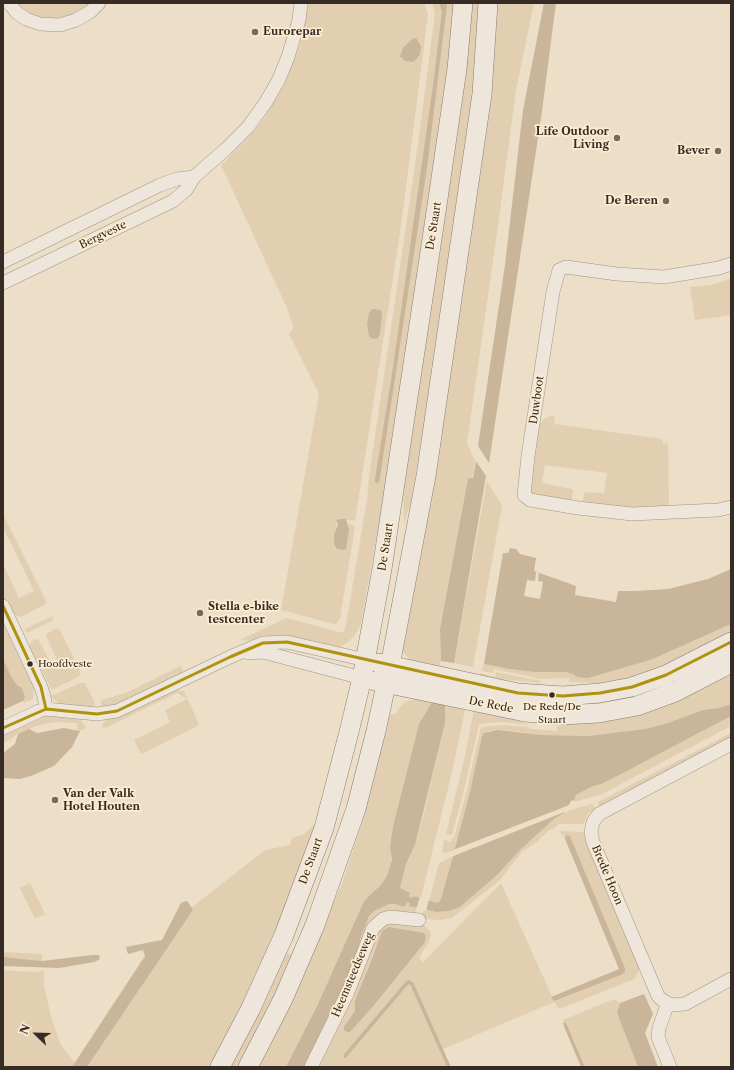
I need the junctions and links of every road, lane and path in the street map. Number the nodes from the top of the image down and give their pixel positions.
1 (9, 3) edge
2 (99, 3) edge
3 (301, 3) edge
4 (463, 3) edge
5 (488, 3) edge
6 (194, 177) junction
7 (3, 262) edge
8 (731, 264) edge
9 (3, 283) edge
10 (731, 507) edge
11 (3, 606) edge
12 (731, 642) edge
13 (230, 657) junction
14 (366, 660) junction
15 (731, 663) edge
16 (390, 666) junction
17 (362, 678) junction
18 (387, 684) junction
19 (435, 685) junction
20 (488, 696) junction
21 (46, 710) junction
22 (3, 728) edge
23 (731, 744) edge
24 (419, 920) dead end
25 (731, 979) edge
26 (668, 1004) junction
27 (220, 1067) edge
28 (248, 1067) edge
29 (311, 1067) edge
30 (670, 1067) edge

1 - 2 street
3 - 6 street, Bergveste
4 - 14 main road, De Staart
5 - 16 main road
6 - 7 street, Bergveste
6 - 9 street, Bergveste
8 - 10 street, Duwboot
11 - 21 street
12 - 20 main road, De Rede
13 - 14 street
13 - 17 street
13 - 21 street
14 - 16 main road, De Rede
14 - 17 main road, De Staart
15 - 20 main road, De Rede
16 - 18 main road
16 - 19 main road, De Rede
17 - 18 main road, De Rede
17 - 27 main road, De Staart
18 - 19 main road, De Rede
18 - 28 main road
19 - 20 main road, De Rede
21 - 22 street
23 - 26 street, Brede Hoon
24 - 29 street, Heemsteedseweg
25 - 26 street
26 - 30 street

